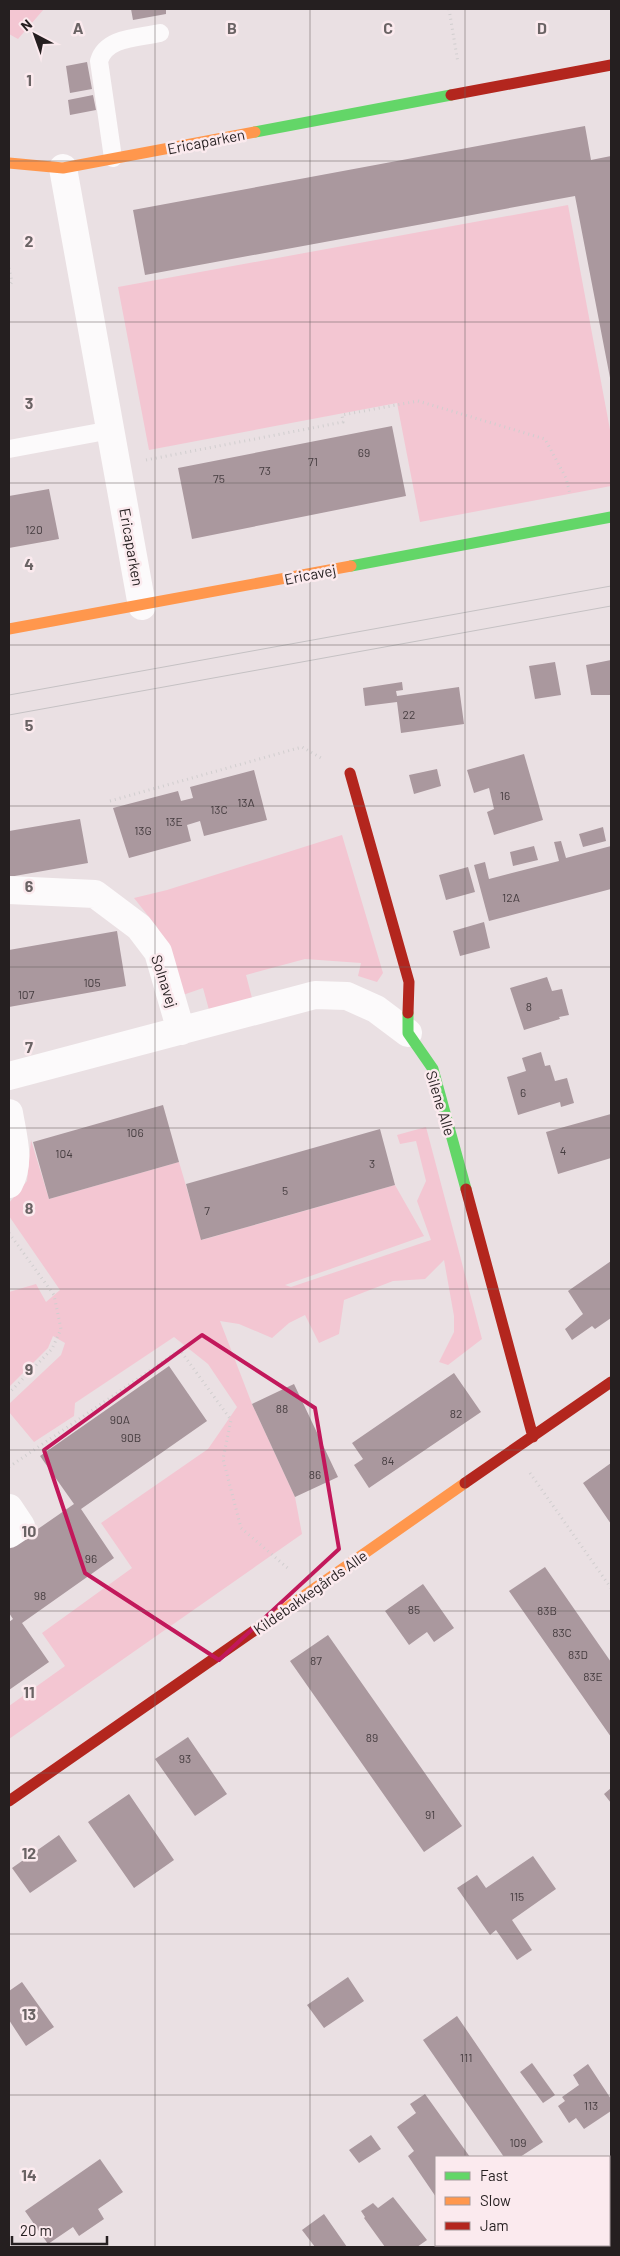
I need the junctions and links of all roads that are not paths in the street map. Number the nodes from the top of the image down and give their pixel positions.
1 (160, 33) dead end
2 (611, 65) edge
3 (113, 158) junction
4 (9, 163) edge
5 (63, 168) junction
6 (111, 430) junction
7 (9, 449) edge
8 (611, 517) edge
9 (142, 606) junction
10 (9, 629) edge
11 (350, 774) road end
12 (9, 890) edge
13 (181, 1031) junction
14 (408, 1034) junction
15 (9, 1076) edge
16 (9, 1113) edge
17 (9, 1184) edge
18 (611, 1382) edge
19 (533, 1437) junction
20 (9, 1508) edge
21 (9, 1534) edge
22 (9, 1801) edge

1 - 3 lane
2 - 3 street, Ericaparken
3 - 5 street, Ericaparken
4 - 5 street
5 - 6 street, Ericaparken
6 - 7 lane
6 - 9 street, Ericaparken
8 - 9 street, Ericavej
9 - 10 street, Ericavej
11 - 14 street
12 - 13 street, Solnavej
13 - 14 street
13 - 15 street
14 - 19 street, Silene Alle
16 - 17 street
18 - 19 street, Kildebakkegårds Alle
19 - 22 street, Kildebakkegårds Alle
20 - 21 street

